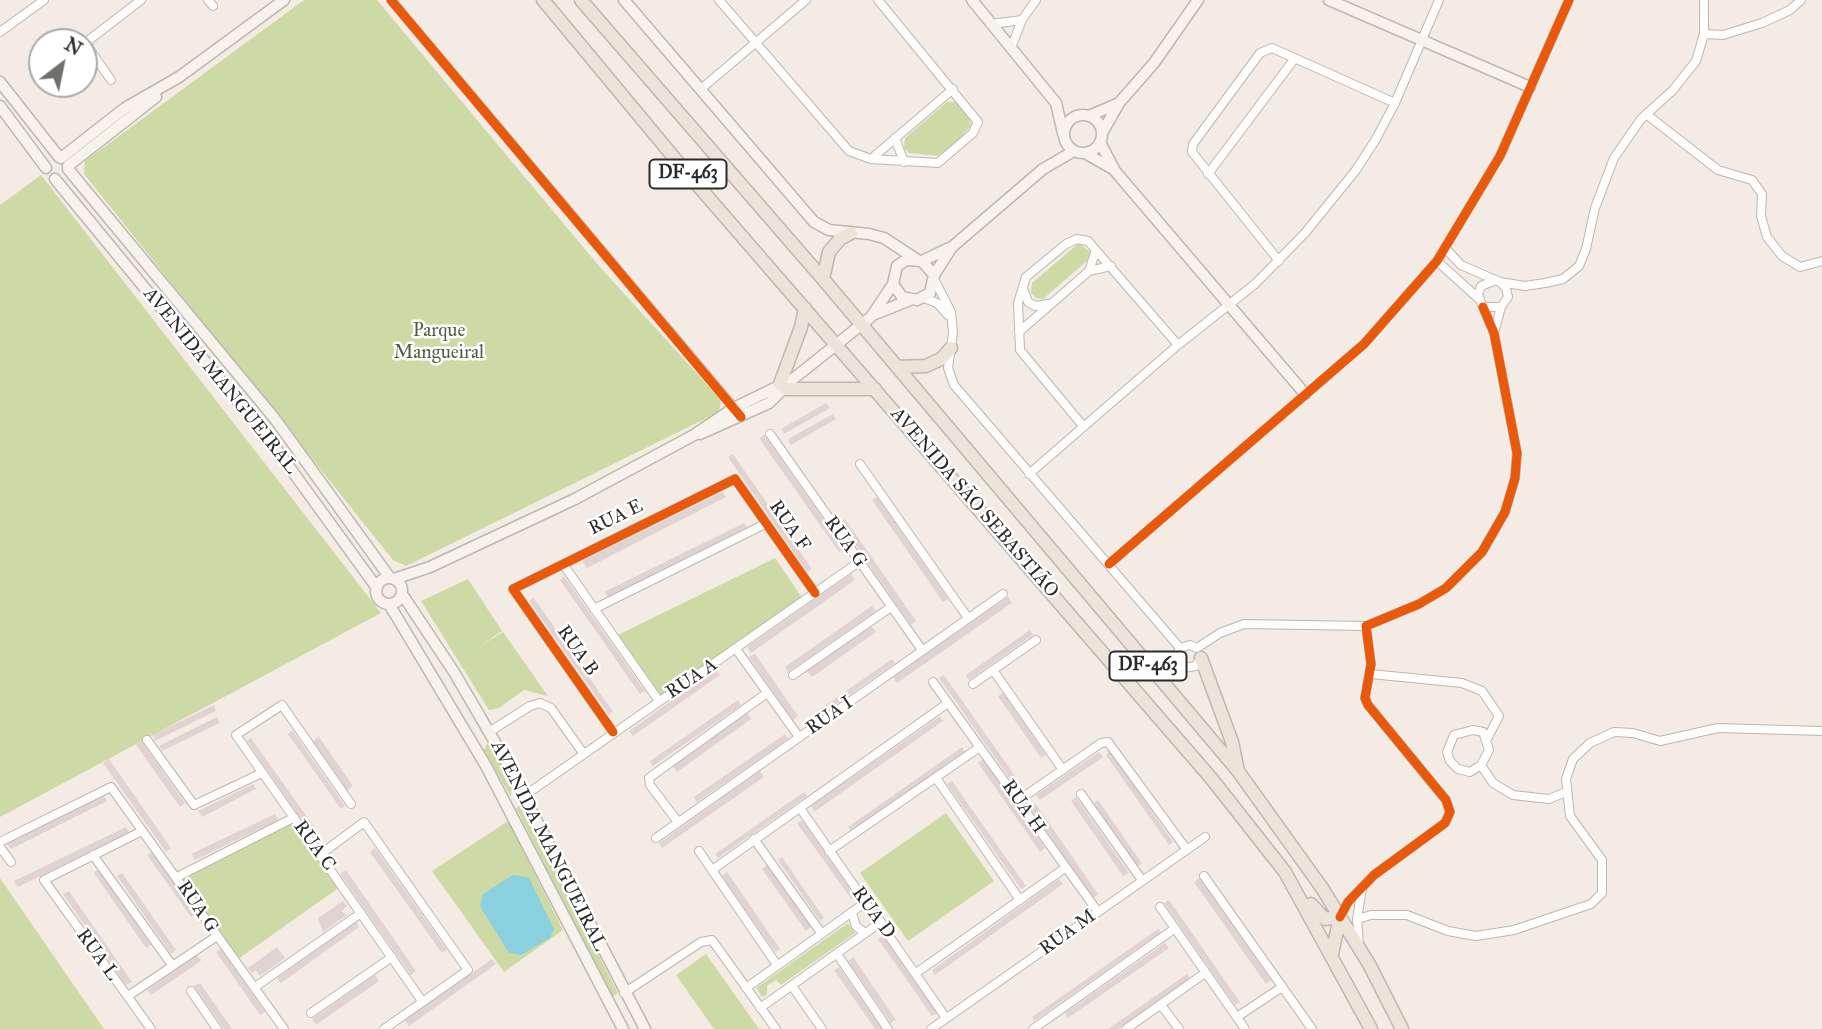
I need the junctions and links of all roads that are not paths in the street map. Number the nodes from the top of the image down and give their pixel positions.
1 (141, 0) edge
2 (284, 0) edge
3 (391, 0) edge
4 (543, 0) edge
5 (581, 0) edge
6 (624, 0) edge
7 (719, 0) edge
8 (806, 0) edge
9 (878, 0) edge
10 (972, 0) edge
11 (1036, 0) edge
12 (1197, 0) edge
13 (1329, 0) edge
14 (1439, 0) edge
15 (1569, 0) edge
16 (1704, 0) edge
17 (1801, 0) edge
18 (40, 1) edge
19 (1021, 20) junction
20 (991, 24) junction
21 (0, 32) edge
22 (1704, 34) junction
23 (1423, 39) junction
24 (755, 42) junction
25 (1011, 48) junction
26 (1295, 58) junction
27 (111, 80) dead end
28 (0, 82) edge
29 (1530, 87) junction
30 (701, 89) junction
31 (953, 89) junction
32 (1119, 103) junction
33 (1395, 103) junction
34 (0, 106) edge
35 (1646, 114) junction
36 (1089, 116) junction
37 (1064, 136) junction
38 (1101, 137) junction
39 (895, 138) junction
40 (1080, 152) junction
41 (871, 159) junction
42 (64, 162) junction
43 (904, 162) junction
44 (46, 168) junction
45 (1043, 169) junction
46 (1115, 171) junction
47 (1208, 174) junction
48 (55, 179) junction
49 (851, 233) junction
50 (884, 238) junction
51 (952, 247) junction
52 (1446, 249) junction
53 (1096, 250) junction
54 (919, 260) junction
55 (1279, 261) junction
56 (1437, 261) junction
57 (1822, 261) edge
58 (897, 266) junction
59 (1111, 267) junction
60 (1089, 271) junction
61 (934, 277) junction
62 (823, 279) junction
63 (1498, 281) junction
64 (1023, 282) junction
65 (893, 284) junction
66 (1525, 286) junction
67 (1508, 297) junction
68 (924, 298) junction
69 (910, 300) junction
70 (1052, 303) junction
71 (1481, 303) junction
72 (1229, 304) junction
73 (1501, 307) junction
74 (805, 308) junction
75 (872, 315) junction
76 (953, 324) junction
77 (860, 326) junction
78 (1019, 332) junction
79 (1494, 333) junction
80 (838, 345) junction
81 (1178, 345) junction
82 (951, 348) junction
83 (897, 367) junction
84 (786, 384) junction
85 (875, 389) junction
86 (1305, 394) junction
87 (734, 408) junction
88 (741, 418) junction
89 (1083, 426) junction
90 (770, 434) dead end
91 (694, 435) junction
92 (860, 464) dead end
93 (1029, 474) junction
94 (735, 479) joint
95 (765, 524) junction
96 (859, 562) junction
97 (563, 564) junction
98 (1109, 564) junction
99 (430, 567) junction
100 (392, 579) junction
101 (377, 588) junction
102 (513, 589) joint
103 (402, 592) junction
104 (815, 593) junction
105 (1003, 594) dead end
106 (389, 604) junction
107 (891, 607) junction
108 (594, 609) junction
109 (968, 618) junction
110 (1366, 626) junction
111 (1036, 640) dead end
112 (1180, 648) junction
113 (736, 649) junction
114 (922, 650) junction
115 (1199, 653) junction
116 (993, 670) junction
117 (455, 673) junction
118 (1371, 674) junction
119 (793, 675) dead end
120 (933, 682) dead end
121 (439, 683) junction
122 (973, 684) dead end
123 (767, 693) junction
124 (659, 701) junction
125 (948, 703) junction
126 (1822, 731) edge
127 (489, 732) junction
128 (614, 732) junction
129 (799, 737) junction
130 (1487, 738) junction
131 (147, 740) dead end
132 (980, 747) junction
133 (583, 753) junction
134 (1481, 765) junction
135 (1063, 770) junction
136 (1238, 771) junction
137 (262, 773) junction
138 (936, 778) junction
139 (1566, 792) junction
140 (1081, 794) dead end
141 (524, 796) junction
142 (1019, 800) junction
143 (351, 804) dead end
144 (800, 808) junction
145 (293, 818) junction
146 (678, 822) junction
147 (142, 831) junction
148 (1205, 837) dead end
149 (656, 838) dead end
150 (754, 839) junction
151 (0, 844) edge
152 (1187, 849) junction
153 (551, 851) junction
154 (699, 851) dead end
155 (829, 852) junction
156 (321, 854) junction
157 (93, 855) junction
158 (534, 855) junction
159 (11, 862) dead end
160 (1065, 868) junction
161 (712, 870) junction
162 (1285, 872) junction
163 (1204, 876) dead end
164 (177, 877) junction
165 (1142, 880) junction
166 (1362, 888) junction
167 (1020, 900) junction
168 (866, 902) junction
169 (1160, 907) dead end
170 (1098, 912) junction
171 (361, 913) junction
172 (852, 913) junction
173 (1340, 917) junction
174 (1357, 919) junction
175 (881, 922) junction
176 (1174, 929) junction
177 (865, 933) junction
178 (822, 934) junction
179 (217, 936) junction
180 (594, 936) junction
181 (578, 941) junction
182 (1359, 948) junction
183 (837, 954) junction
184 (1332, 954) junction
185 (392, 957) junction
186 (172, 965) junction
187 (777, 965) junction
188 (916, 973) junction
189 (1205, 974) junction
190 (792, 986) junction
191 (255, 987) junction
192 (1282, 987) junction
193 (746, 988) junction
194 (191, 991) dead end
195 (624, 993) junction
196 (128, 996) junction
197 (422, 1001) junction
198 (1161, 1005) junction
199 (760, 1008) junction
200 (311, 1013) dead end
201 (1237, 1017) junction
202 (946, 1018) junction
203 (1037, 1028) edge
204 (151, 1029) edge
205 (217, 1029) edge
206 (284, 1029) edge
207 (384, 1029) edge
208 (623, 1029) edge
209 (645, 1029) edge
210 (776, 1029) edge
211 (822, 1029) edge
212 (888, 1029) edge
213 (930, 1029) edge
214 (1126, 1029) edge
215 (1178, 1029) edge
216 (1245, 1029) edge
217 (1312, 1029) edge
218 (1371, 1029) edge
219 (1402, 1029) edge

1 - 27 street
2 - 42 street
3 - 87 street
4 - 74 main road, AVENIDA SÃO SEBASTIÃO / DF-463
5 - 62 main road, AVENIDA SÃO SEBASTIÃO / DF-463
6 - 30 street
7 - 24 street
8 - 24 street
9 - 31 street
10 - 20 street
11 - 19 street
12 - 32 street
13 - 23 street
14 - 23 street
15 - 29 street
16 - 22 street
17 - 22 street
18 - 21 street
19 - 20 street
19 - 25 street
20 - 25 street
22 - 35 street
23 - 29 street
23 - 33 street
24 - 30 street
24 - 41 street
25 - 37 street
26 - 33 street
26 - 47 street
26 - 47 street
28 - 42 street, AVENIDA MANGUEIRAL
29 - 52 street
30 - 49 street
31 - 39 street
31 - 43 street
32 - 36 street
32 - 38 street
33 - 55 street
34 - 44 street, AVENIDA MANGUEIRAL
35 - 57 street
35 - 66 street
36 - 37 street
36 - 38 street
37 - 40 street
37 - 45 street
38 - 40 street
38 - 46 street
39 - 41 street
39 - 43 street
40 - 45 street
40 - 46 street
41 - 43 street
42 - 44 street
42 - 48 street
42 - 100 street, AVENIDA MANGUEIRAL
44 - 48 street, AVENIDA MANGUEIRAL
45 - 51 street
46 - 72 street
47 - 55 street
48 - 101 street, AVENIDA MANGUEIRAL
49 - 50 street
49 - 62 main road
50 - 54 street
50 - 58 street
51 - 54 street
51 - 61 street
52 - 56 street
52 - 63 street
53 - 59 street
53 - 60 street
53 - 64 street
54 - 58 street
54 - 61 street
55 - 72 street
56 - 71 street
56 - 86 street
58 - 65 street
59 - 60 street
59 - 81 street
60 - 70 street
61 - 68 street
61 - 76 street
62 - 77 main road, AVENIDA SÃO SEBASTIÃO / DF-463
63 - 66 street
63 - 67 street
63 - 71 street
64 - 70 street
64 - 78 street
65 - 69 street
65 - 75 street
66 - 67 street
67 - 73 street
68 - 69 street
68 - 76 street
69 - 75 street
70 - 78 street
71 - 73 street
71 - 79 street
72 - 81 street
72 - 86 street
73 - 79 street
74 - 80 main road, AVENIDA SÃO SEBASTIÃO / DF-463
74 - 84 main road
75 - 77 street
76 - 82 street
77 - 80 street
77 - 83 main road, AVENIDA SÃO SEBASTIÃO / DF-463
78 - 89 street
79 - 110 street
80 - 84 street
80 - 85 main road, AVENIDA SÃO SEBASTIÃO / DF-463
81 - 89 street
82 - 83 main road
82 - 93 street
83 - 136 main road, AVENIDA SÃO SEBASTIÃO / DF-463
84 - 85 main road
84 - 87 street
84 - 88 street
85 - 162 main road, AVENIDA SÃO SEBASTIÃO / DF-463
86 - 98 street
87 - 88 street
87 - 91 street
88 - 91 street
89 - 93 street
90 - 96 street, RUA G
91 - 99 street
92 - 109 street
93 - 98 street
94 - 95 street, RUA F
94 - 97 street, RUA E
95 - 104 street, RUA F
95 - 108 street
96 - 104 street, RUA A
96 - 107 street, RUA G
97 - 102 street, RUA E
97 - 108 street
98 - 112 street
99 - 100 street
99 - 103 street
100 - 101 street
100 - 103 street
101 - 106 street
102 - 128 street, RUA B
103 - 106 street
103 - 117 street, AVENIDA MANGUEIRAL
104 - 113 street, RUA A
105 - 109 street, RUA I
106 - 121 street, AVENIDA MANGUEIRAL
107 - 114 street, RUA G
107 - 119 street
108 - 124 street
109 - 114 street, RUA I
110 - 115 street
110 - 118 street
111 - 116 street
112 - 115 street
112 - 115 street
113 - 123 street
113 - 124 street, RUA A
114 - 129 street, RUA I
115 - 136 main road
116 - 122 street
116 - 135 street
117 - 121 street
117 - 127 street, AVENIDA MANGUEIRAL
118 - 130 street
118 - 166 street
120 - 125 street, RUA H
121 - 158 street, AVENIDA MANGUEIRAL
123 - 129 street
123 - 146 street
124 - 128 street, RUA A
125 - 132 street, RUA H
125 - 144 street
126 - 139 street
127 - 133 street
127 - 141 street, AVENIDA MANGUEIRAL
128 - 133 street, RUA A
129 - 146 street, RUA I
130 - 134 street
130 - 134 street
131 - 137 street
132 - 138 street
132 - 142 street, RUA H
133 - 141 street, RUA A
134 - 139 street
135 - 142 street
135 - 152 street
136 - 173 main road, AVENIDA SÃO SEBASTIÃO / DF-463
137 - 143 street, RUA C
137 - 145 street, RUA C
138 - 155 street
138 - 167 street
139 - 174 street
140 - 165 street
141 - 153 street, AVENIDA MANGUEIRAL
142 - 160 street, RUA H
144 - 150 street
144 - 155 street, RUA D
145 - 156 street, RUA C
145 - 164 street
146 - 149 street, RUA I
147 - 151 street, RUA G
147 - 157 street
147 - 164 street, RUA G
148 - 152 street, RUA M
150 - 161 street
150 - 178 street
151 - 159 street
152 - 165 street, RUA M
153 - 158 street
153 - 180 street, AVENIDA MANGUEIRAL
154 - 161 street
155 - 168 street, RUA D
156 - 171 street, RUA C
156 - 197 street
157 - 186 street
157 - 196 street, RUA L
158 - 181 street, AVENIDA MANGUEIRAL
160 - 167 street
160 - 170 street, RUA H
161 - 187 street
162 - 173 main road
162 - 184 main road, AVENIDA SÃO SEBASTIÃO / DF-463
163 - 192 street
164 - 179 street, RUA G
165 - 170 street, RUA M
166 - 173 street
166 - 174 street
167 - 188 street
168 - 172 street
168 - 175 street, RUA D
169 - 176 street
170 - 202 street, RUA M
171 - 185 street, RUA C
171 - 191 street
172 - 177 street
172 - 178 street
173 - 182 main road, AVENIDA SÃO SEBASTIÃO / DF-463
173 - 184 main road
174 - 182 street
175 - 177 street
175 - 188 street, RUA D
176 - 189 street
176 - 203 street
177 - 183 street
178 - 187 street
179 - 186 street
179 - 191 street, RUA G
180 - 181 street
180 - 195 street, AVENIDA MANGUEIRAL
181 - 208 street, AVENIDA MANGUEIRAL
182 - 219 main road, AVENIDA SÃO SEBASTIÃO / DF-463
183 - 190 street
183 - 212 street
184 - 218 main road, AVENIDA SÃO SEBASTIÃO / DF-463
185 - 197 street, RUA C
185 - 200 street
186 - 196 street
187 - 193 street
188 - 202 street, RUA D
189 - 198 street
189 - 201 street
190 - 199 street
190 - 211 street
191 - 206 street, RUA G
192 - 201 street
192 - 217 street
193 - 195 street
193 - 199 street
194 - 205 street
195 - 209 street, AVENIDA MANGUEIRAL
196 - 204 street, RUA L
197 - 207 street
198 - 214 street
198 - 215 street
199 - 210 street
201 - 216 street
202 - 213 street, RUA M

